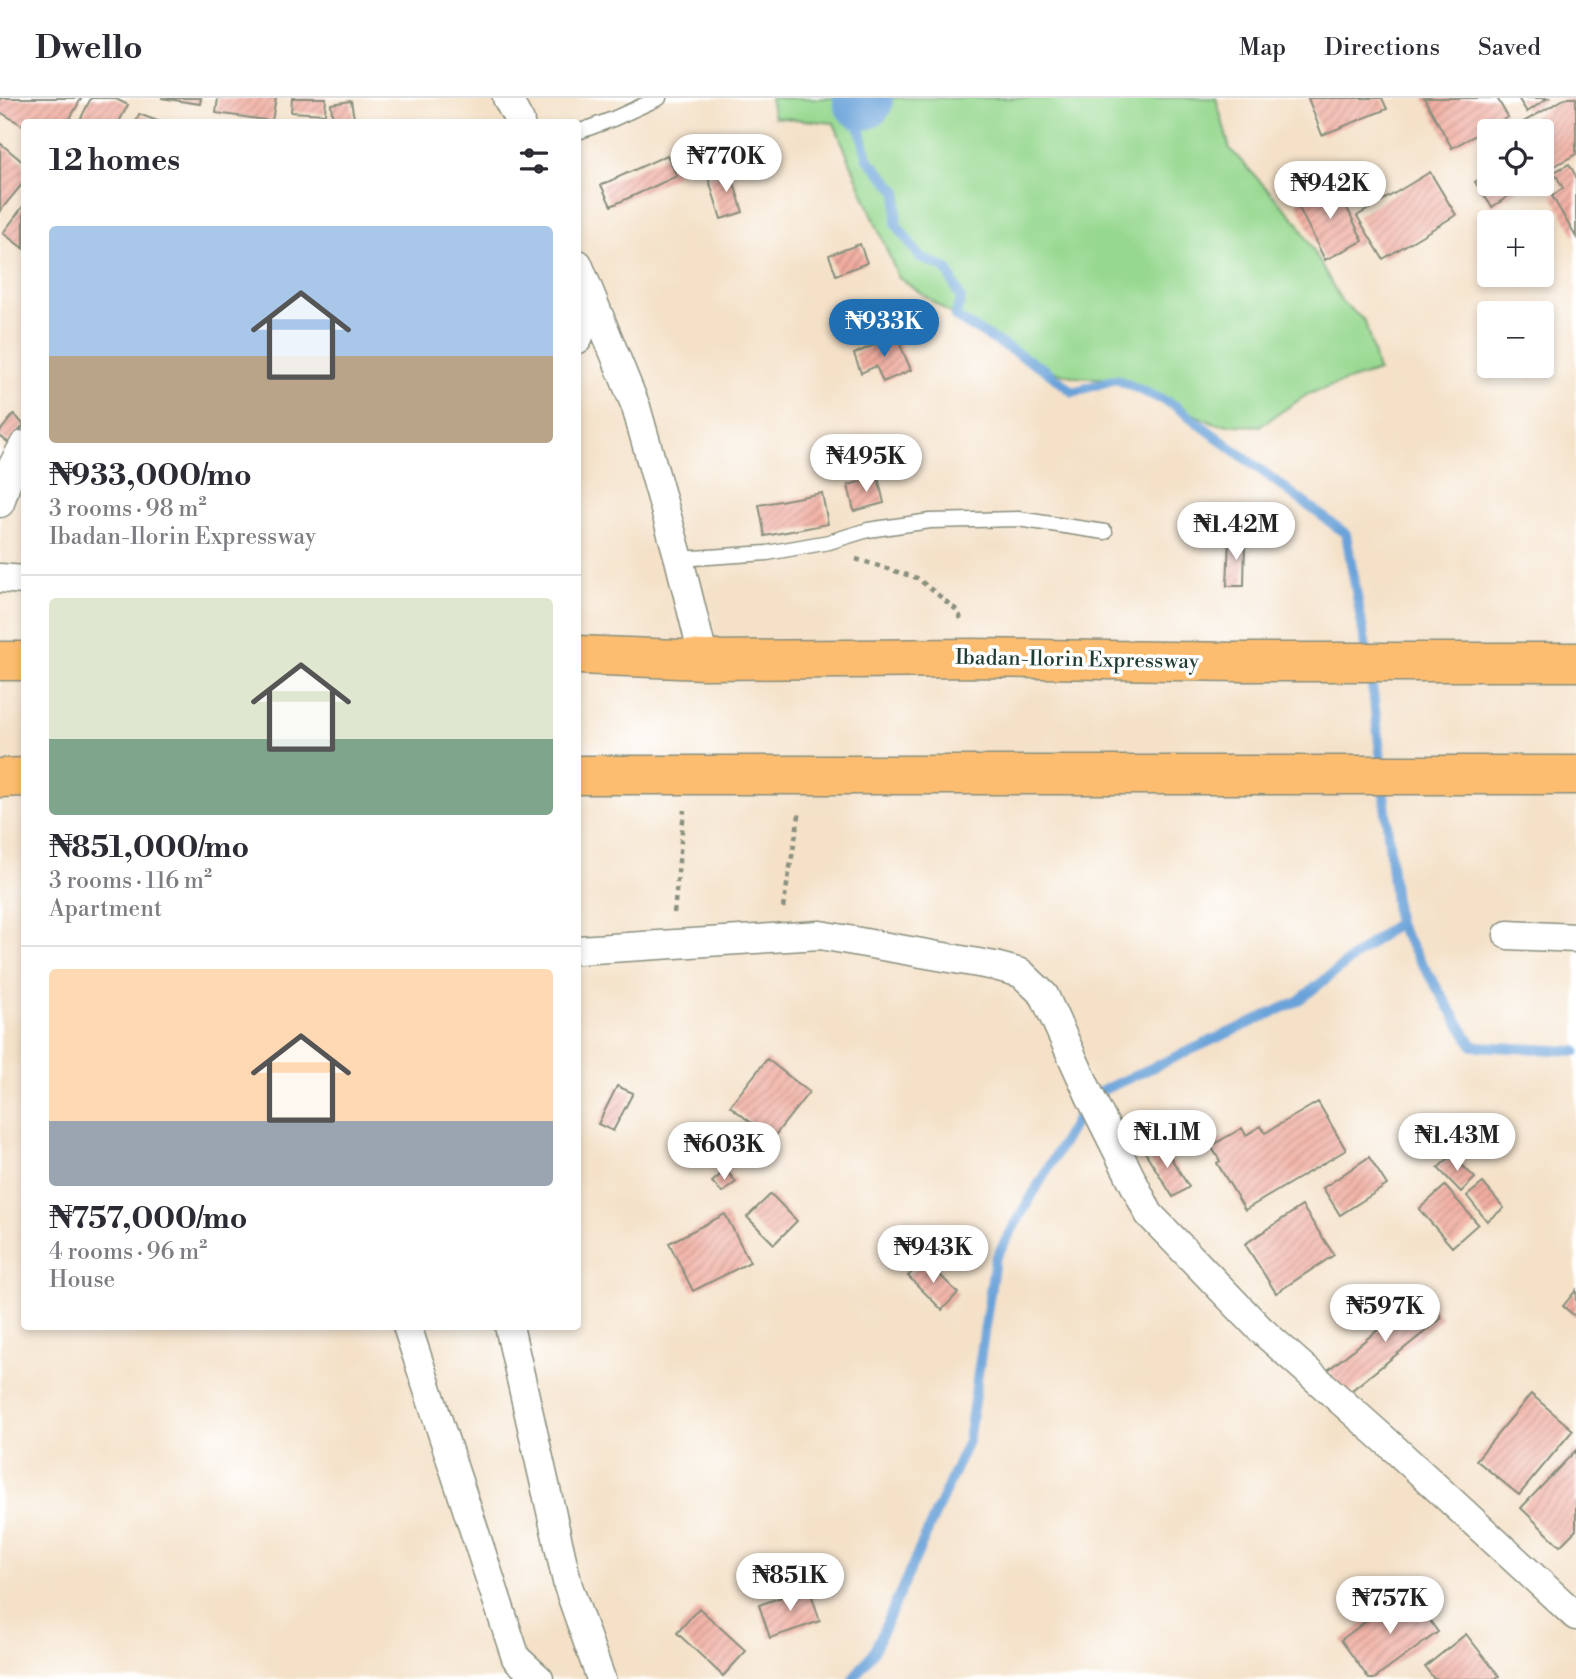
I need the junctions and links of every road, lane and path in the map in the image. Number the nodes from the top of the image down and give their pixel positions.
1 (507, 98) edge
2 (659, 98) edge
3 (518, 119) edge
4 (581, 131) edge
5 (581, 272) edge
6 (591, 298) junction
7 (581, 330) edge
8 (21, 448) edge
9 (5, 466) edge
10 (0, 503) edge
11 (1105, 532) dead end
12 (829, 542) junction
13 (680, 559) junction
14 (0, 578) edge
15 (21, 580) edge
16 (581, 655) edge
17 (974, 658) junction
18 (704, 660) junction
19 (0, 661) edge
20 (21, 661) edge
21 (1576, 662) edge
22 (687, 774) junction
23 (806, 774) junction
24 (581, 775) edge
25 (1576, 775) edge
26 (0, 778) edge
27 (21, 778) edge
28 (1507, 935) dead end
29 (778, 937) junction
30 (1576, 938) edge
31 (671, 943) junction
32 (581, 950) edge
33 (408, 1330) edge
34 (510, 1330) edge
35 (1576, 1616) edge
36 (539, 1679) edge
37 (601, 1679) edge

1 - 3 street
2 - 4 lane
5 - 6 street
6 - 7 street
6 - 13 street
8 - 9 street
9 - 10 street
11 - 12 lane
12 - 13 lane
12 - 17 path
13 - 18 street
14 - 15 street
16 - 18 highway, Ibadan-Ilorin Expressway
17 - 18 highway, Ibadan-Ilorin Expressway
17 - 21 highway, Ibadan-Ilorin Expressway
19 - 20 highway
22 - 23 highway
22 - 24 highway
22 - 31 path
23 - 25 highway
23 - 29 path
26 - 27 highway
28 - 30 street
29 - 31 street
29 - 35 street
31 - 32 street
33 - 36 street
34 - 37 street

